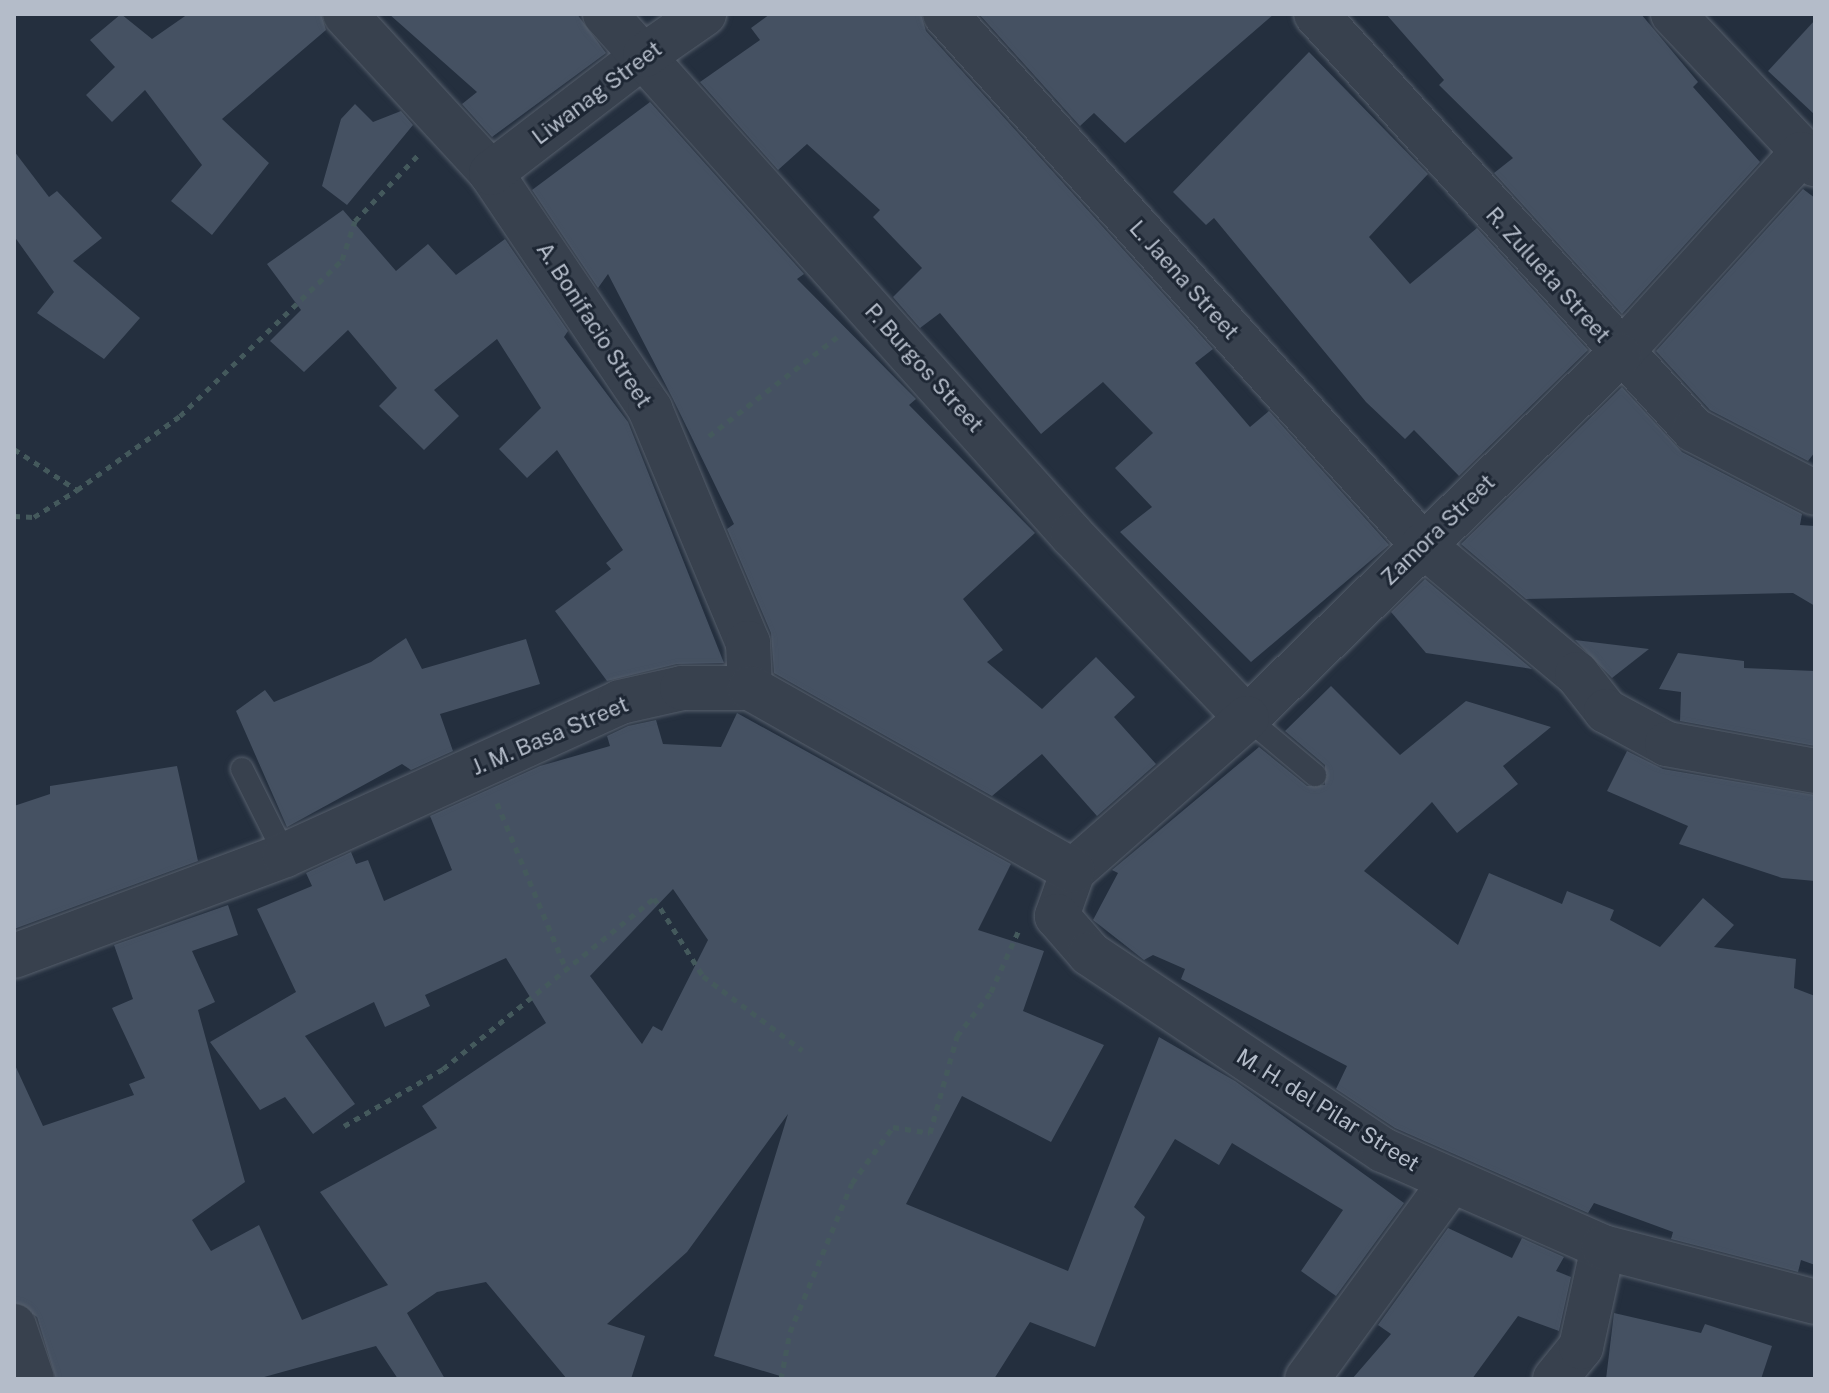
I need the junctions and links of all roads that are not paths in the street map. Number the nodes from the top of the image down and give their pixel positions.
1 (345, 14) edge
2 (605, 14) edge
3 (704, 14) edge
4 (945, 14) edge
5 (1316, 14) edge
6 (1673, 14) edge
7 (645, 55) junction
8 (1810, 151) edge
9 (491, 173) junction
10 (1619, 355) junction
11 (1815, 493) edge
12 (1423, 545) junction
13 (750, 688) junction
14 (1247, 718) junction
15 (242, 769) dead end
16 (1815, 771) edge
17 (1315, 775) dead end
18 (285, 855) junction
19 (1073, 871) junction
20 (1057, 916) joint
21 (14, 956) edge
22 (1450, 1183) junction
23 (1603, 1247) junction
24 (1815, 1302) edge
25 (14, 1326) edge
26 (32, 1379) edge
27 (1307, 1379) edge
28 (1555, 1379) edge

1 - 9 street, A. Bonifacio Street
2 - 7 street, P. Burgos Street
3 - 7 street, Liwanag Street
4 - 12 street, L. Jaena Street
5 - 10 street, R. Zulueta Street
6 - 8 street
7 - 9 street, Liwanag Street
7 - 14 street, P. Burgos Street
8 - 10 street, Zamora Street
9 - 13 street, A. Bonifacio Street
10 - 11 street, R. Zulueta Street
10 - 12 street, Zamora Street
12 - 14 street, Zamora Street
12 - 16 street, L. Jaena Street
13 - 18 street, J. M. Basa Street
13 - 19 street, J. M. Basa Street
14 - 17 lane
14 - 19 street, Zamora Street
15 - 18 lane
18 - 21 street, J. M. Basa Street
19 - 20 street, Zamora Street
20 - 22 street, M. H. del Pilar Street
22 - 23 street, M. H. del Pilar Street
22 - 27 street
23 - 24 street, M. H. del Pilar Street
23 - 28 street
25 - 26 street

